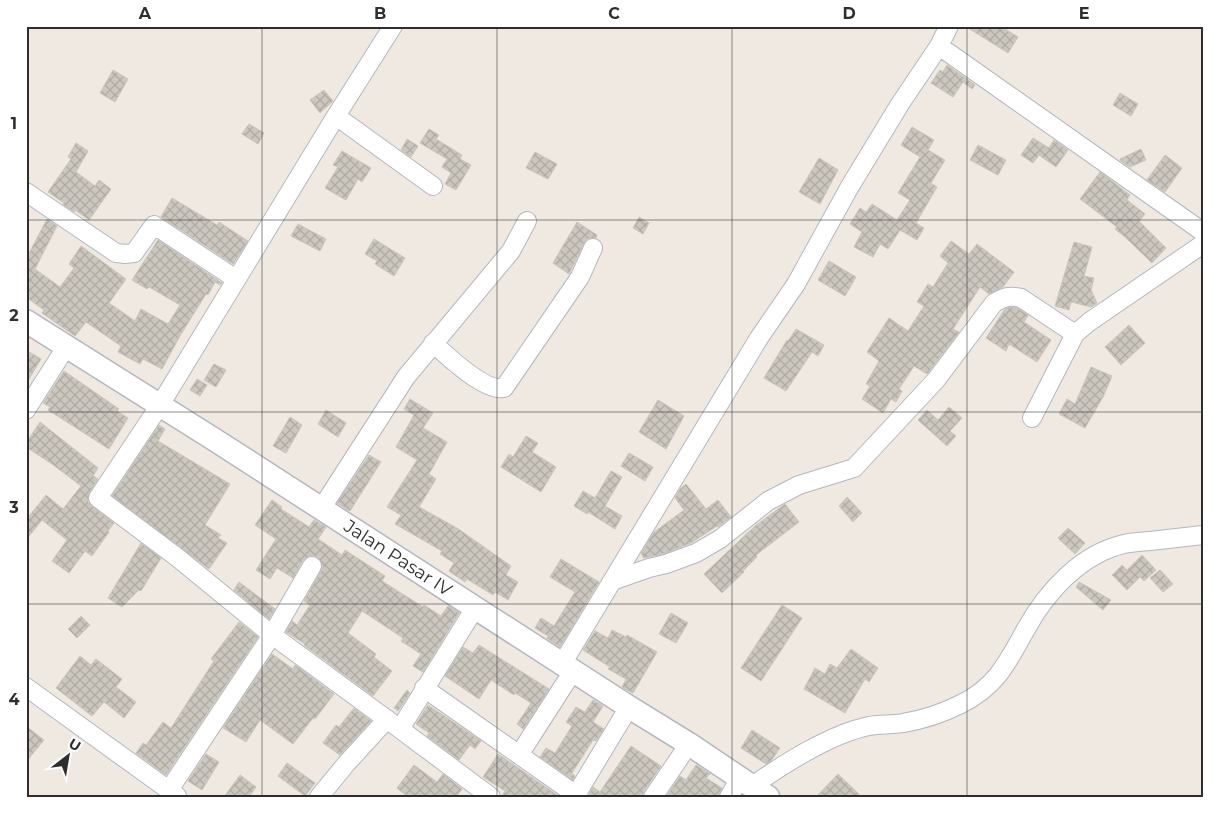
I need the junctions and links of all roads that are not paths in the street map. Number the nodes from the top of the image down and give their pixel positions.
1 (393, 26) edge
2 (949, 26) edge
3 (939, 46) junction
4 (336, 116) junction
5 (433, 186) dead end
6 (26, 192) edge
7 (527, 221) dead end
8 (1203, 232) edge
9 (1203, 244) edge
10 (593, 248) dead end
11 (236, 279) junction
12 (26, 322) edge
13 (1075, 334) junction
14 (433, 343) junction
15 (66, 347) junction
16 (160, 405) junction
17 (26, 410) edge
18 (1032, 418) dead end
19 (321, 509) junction
20 (1203, 535) edge
21 (312, 566) dead end
22 (612, 581) junction
23 (475, 608) junction
24 (272, 634) junction
25 (568, 668) junction
26 (26, 687) edge
27 (424, 688) junction
28 (629, 707) junction
29 (393, 724) junction
30 (689, 744) junction
31 (519, 755) junction
32 (747, 790) edge
33 (173, 794) edge
34 (577, 796) edge
35 (319, 797) edge
36 (491, 797) edge
37 (654, 797) edge

1 - 4 street
2 - 3 street
3 - 8 street
3 - 22 street
4 - 5 street
4 - 11 street
6 - 11 street
7 - 14 street
9 - 13 street
10 - 14 street
11 - 16 street
12 - 15 street, Jalan Pasar IV
13 - 18 street
13 - 22 street
14 - 19 street
15 - 16 street, Jalan Pasar IV
15 - 17 street
16 - 19 street, Jalan Pasar IV
16 - 24 street
19 - 23 street, Jalan Pasar IV
20 - 32 street
21 - 24 street
22 - 25 street
23 - 25 street, Jalan Pasar IV
23 - 27 street
24 - 29 street
24 - 33 street
25 - 28 street, Jalan Pasar IV
25 - 31 street
26 - 33 street
27 - 29 street
27 - 31 street
28 - 30 street, Jalan Pasar IV
28 - 34 street
29 - 35 street
29 - 36 street
30 - 32 street, Jalan Pasar IV
30 - 37 street
31 - 34 street

